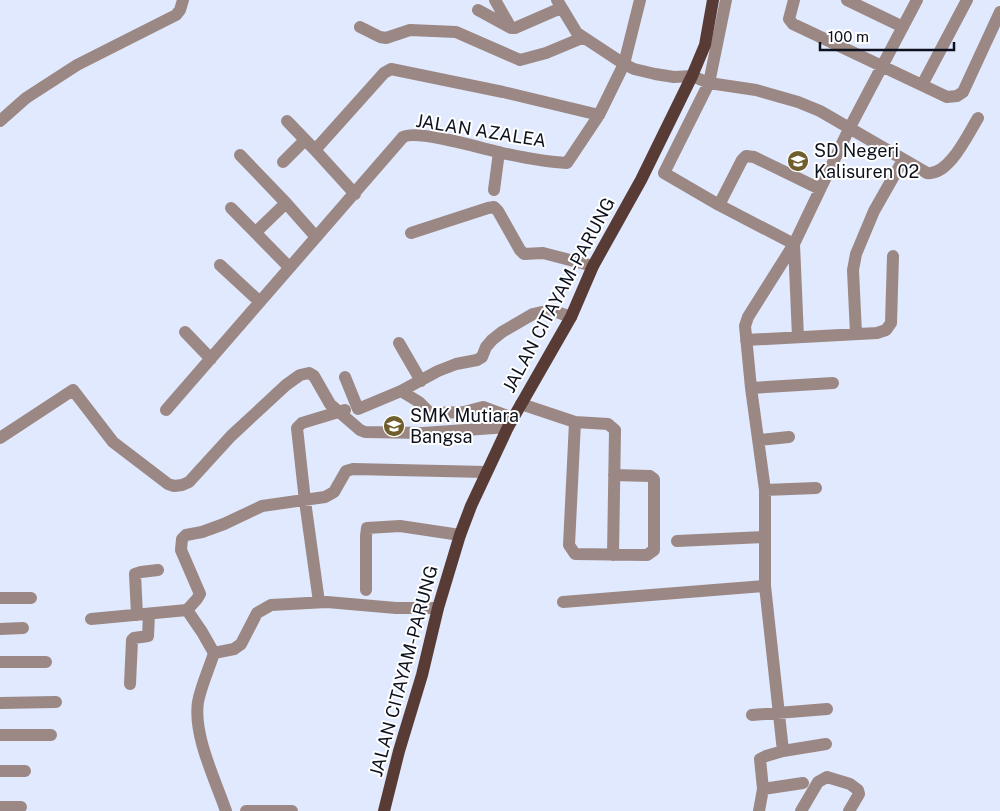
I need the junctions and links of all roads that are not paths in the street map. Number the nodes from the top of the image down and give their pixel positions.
1 (183, 0) edge
2 (495, 0) edge
3 (640, 0) edge
4 (713, 0) edge
5 (726, 0) edge
6 (794, 0) edge
7 (847, 0) edge
8 (917, 0) edge
9 (967, 0) edge
10 (562, 3) edge
11 (478, 10) dead end
12 (1000, 12) edge
13 (360, 27) dead end
14 (903, 27) junction
15 (511, 28) junction
16 (582, 38) junction
17 (624, 64) junction
18 (882, 66) junction
19 (692, 76) junction
20 (709, 83) junction
21 (922, 85) junction
22 (599, 115) junction
23 (978, 118) dead end
24 (0, 121) edge
25 (287, 121) dead end
26 (849, 129) junction
27 (305, 140) junction
28 (316, 150) junction
29 (499, 152) junction
30 (240, 155) dead end
31 (902, 160) junction
32 (283, 162) dead end
33 (820, 188) junction
34 (494, 190) dead end
35 (356, 194) junction
36 (286, 203) junction
37 (719, 205) junction
38 (231, 208) dead end
39 (256, 232) junction
40 (411, 232) dead end
41 (316, 237) junction
42 (794, 244) junction
43 (893, 256) dead end
44 (220, 265) dead end
45 (593, 266) junction
46 (289, 267) junction
47 (260, 302) junction
48 (571, 317) junction
49 (185, 332) dead end
50 (856, 334) junction
51 (798, 337) junction
52 (746, 340) junction
53 (399, 343) dead end
54 (211, 359) junction
55 (344, 377) dead end
56 (421, 381) junction
57 (833, 383) dead end
58 (751, 388) junction
59 (401, 391) junction
60 (521, 404) junction
61 (358, 409) junction
62 (166, 410) dead end
63 (339, 412) junction
64 (510, 422) junction
65 (575, 422) junction
66 (0, 438) edge
67 (789, 438) dead end
68 (759, 440) junction
69 (486, 472) junction
70 (614, 475) junction
71 (816, 488) dead end
72 (764, 490) junction
73 (305, 501) junction
74 (460, 535) junction
75 (765, 537) junction
76 (677, 541) dead end
77 (613, 555) junction
78 (158, 570) dead end
79 (765, 586) junction
80 (366, 590) dead end
81 (0, 598) edge
82 (31, 598) dead end
83 (320, 602) junction
84 (563, 602) dead end
85 (438, 608) junction
86 (186, 610) junction
87 (143, 614) junction
88 (91, 619) dead end
89 (24, 628) dead end
90 (0, 629) edge
91 (214, 654) junction
92 (0, 662) edge
93 (46, 662) dead end
94 (130, 684) dead end
95 (56, 702) dead end
96 (0, 703) edge
97 (827, 709) dead end
98 (779, 713) junction
99 (752, 715) dead end
100 (51, 734) dead end
101 (0, 735) edge
102 (826, 744) dead end
103 (783, 751) junction
104 (0, 771) edge
105 (25, 771) dead end
106 (802, 783) dead end
107 (764, 789) junction
108 (0, 807) edge
109 (21, 807) dead end
110 (226, 811) edge
111 (246, 811) edge
112 (292, 811) edge
113 (384, 811) edge
114 (759, 811) edge
115 (801, 811) edge
116 (849, 811) edge

1 - 24 street
2 - 15 street
3 - 17 street, JALAN AZALEA
4 - 19 main road, JALAN CITAYAM-PARUNG
5 - 20 street
6 - 18 street
7 - 14 street
8 - 14 street
9 - 21 street
10 - 15 street
10 - 16 street
11 - 15 street
12 - 21 street
13 - 16 street
14 - 18 street
16 - 17 street
17 - 19 street
17 - 22 street, JALAN AZALEA
18 - 21 street
18 - 26 street
19 - 20 street
19 - 45 main road, JALAN CITAYAM-PARUNG
20 - 26 street
20 - 37 street
22 - 28 street
22 - 29 street, JALAN AZALEA
23 - 31 street
25 - 27 street
26 - 31 street
26 - 33 street
27 - 28 street
27 - 32 street
28 - 35 street
29 - 34 street
29 - 35 street, JALAN AZALEA
30 - 36 street
31 - 50 street
33 - 37 street
33 - 42 street
35 - 41 street, JALAN AZALEA
36 - 39 street
36 - 41 street
37 - 42 street
38 - 39 street
39 - 46 street
40 - 45 street
41 - 46 street, JALAN AZALEA
42 - 51 street
42 - 52 street
43 - 50 street
44 - 47 street
45 - 48 main road, JALAN CITAYAM-PARUNG
46 - 47 street, JALAN AZALEA
47 - 54 street, JALAN AZALEA
48 - 56 street
48 - 60 main road, JALAN CITAYAM-PARUNG
49 - 54 street
50 - 51 street
51 - 52 street
52 - 58 street
53 - 56 street
54 - 62 street, JALAN AZALEA
55 - 61 street
56 - 59 street
57 - 58 street
58 - 68 street
59 - 61 street
59 - 64 street
60 - 64 main road, JALAN CITAYAM-PARUNG
60 - 65 street
61 - 63 street
63 - 64 street
63 - 66 street
63 - 73 street
64 - 69 main road, JALAN CITAYAM-PARUNG
65 - 70 street
65 - 77 street
67 - 68 street
68 - 72 street
69 - 73 street
69 - 74 main road, JALAN CITAYAM-PARUNG
70 - 77 street
70 - 77 street
71 - 72 street
72 - 75 street
73 - 83 street
73 - 86 street
74 - 80 street
74 - 85 main road, JALAN CITAYAM-PARUNG
75 - 76 street
75 - 79 street
78 - 87 street
79 - 84 street
79 - 98 street
81 - 82 street
83 - 85 street
83 - 91 street
85 - 113 main road, JALAN CITAYAM-PARUNG
86 - 87 street
86 - 91 street
87 - 88 street
87 - 94 street
89 - 90 street
91 - 110 street
92 - 93 street
95 - 96 street
97 - 98 street
98 - 99 street
98 - 103 street
100 - 101 street
102 - 103 street
103 - 107 street
104 - 105 street
106 - 107 street
107 - 114 street
108 - 109 street
111 - 112 street
115 - 116 street

